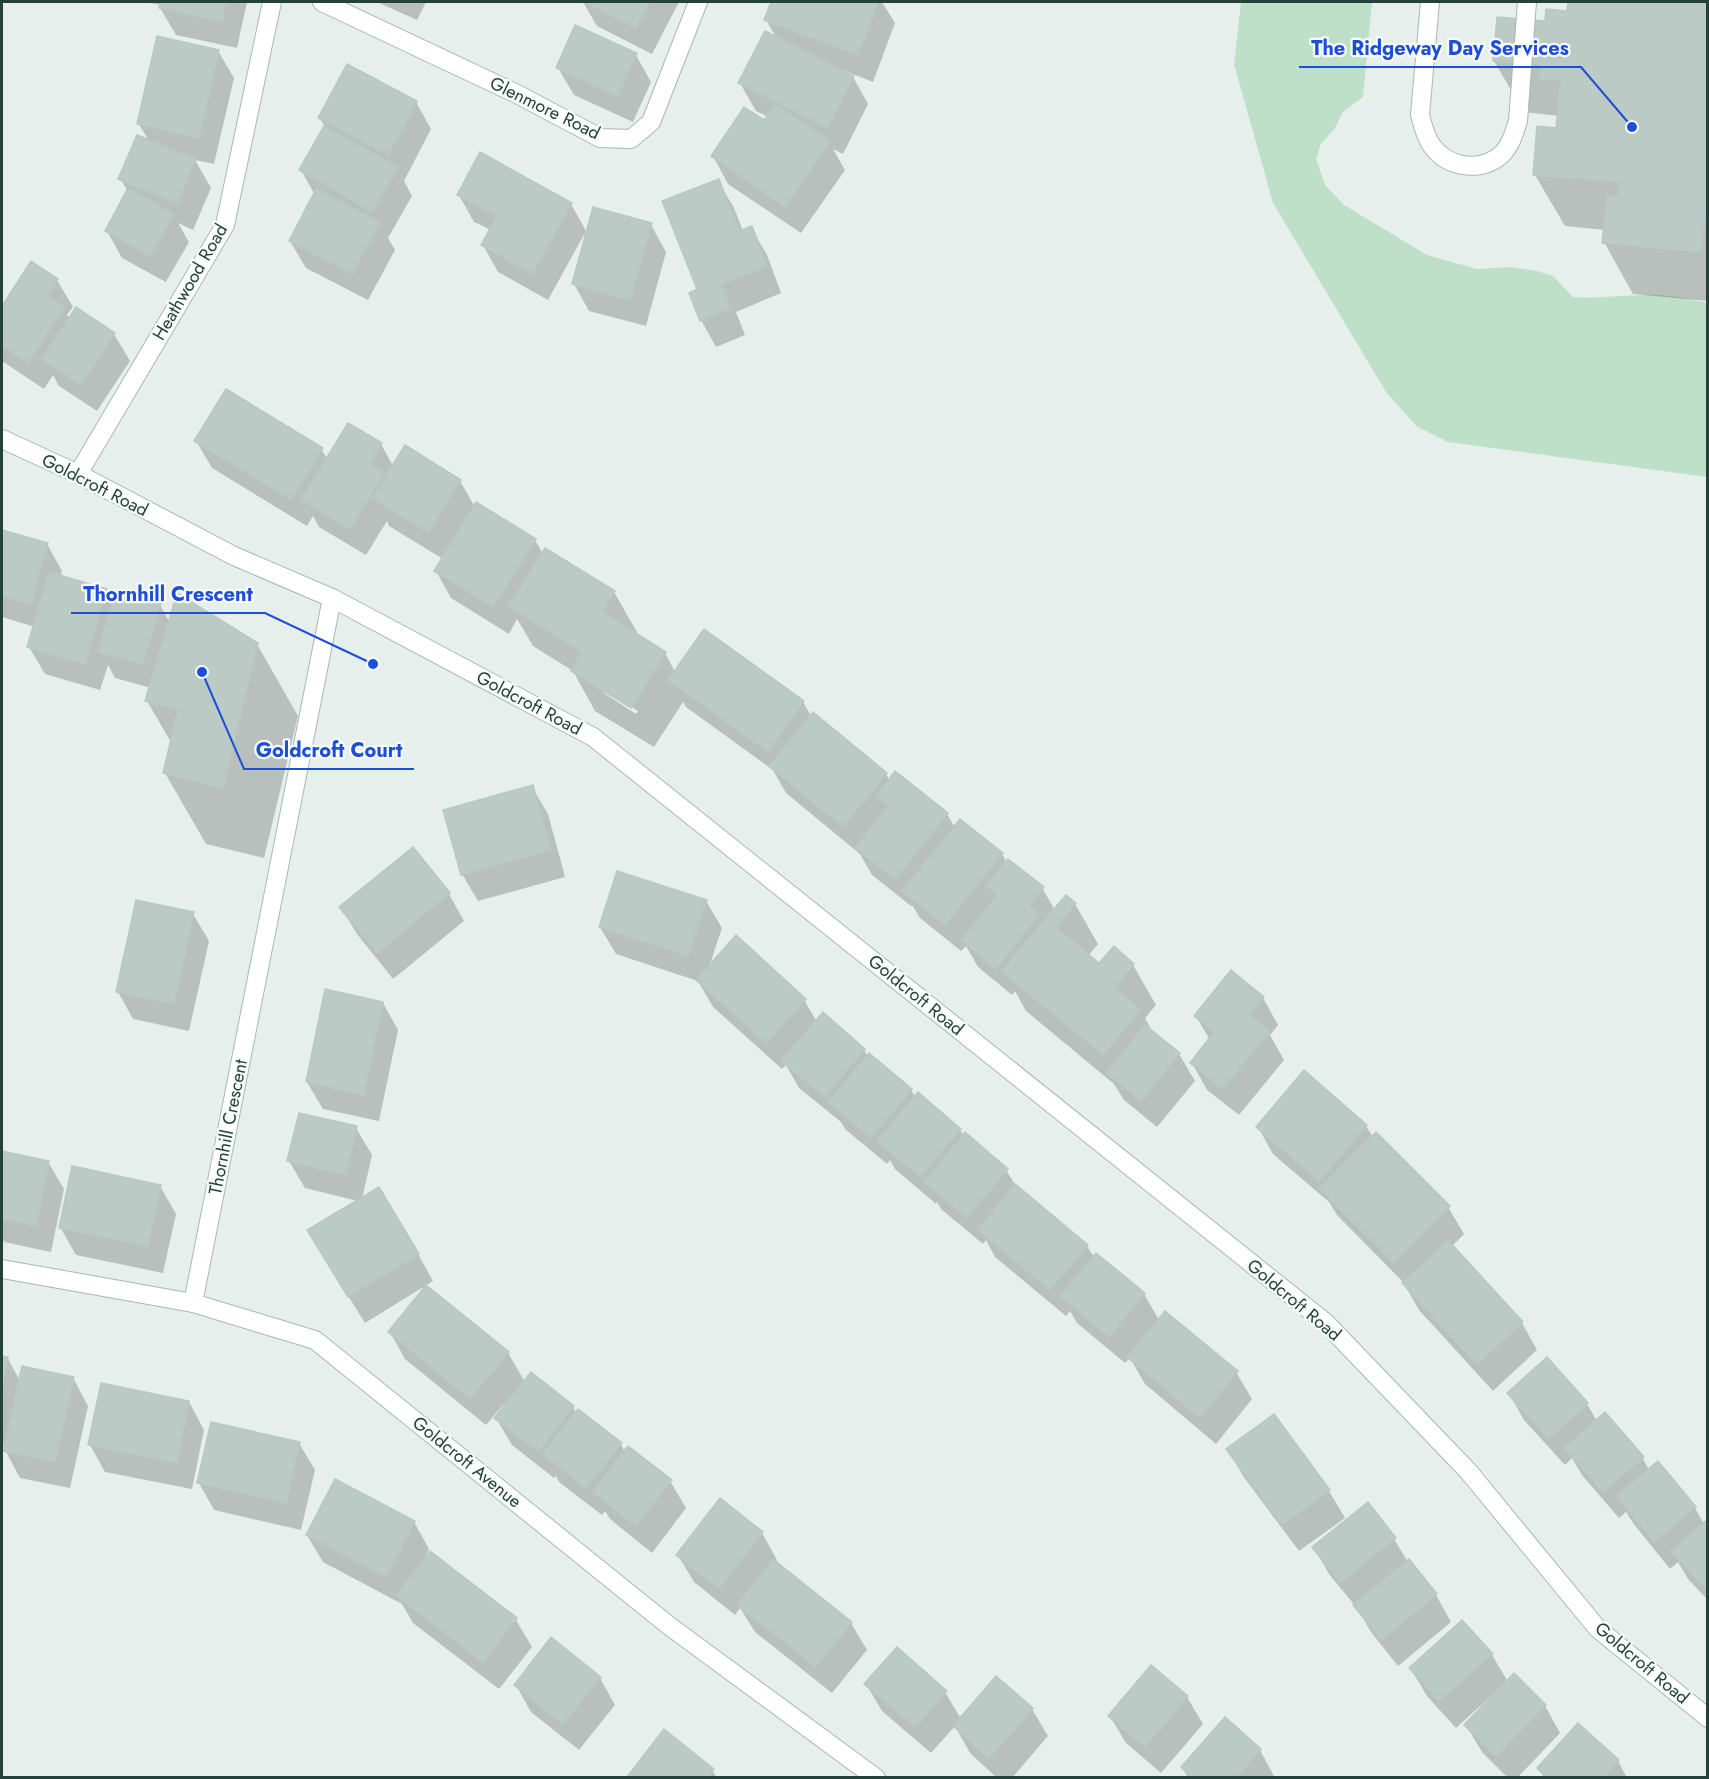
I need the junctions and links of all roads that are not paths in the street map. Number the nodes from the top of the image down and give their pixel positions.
1 (272, 2) edge
2 (322, 2) edge
3 (698, 2) edge
4 (1430, 2) edge
5 (1527, 2) edge
6 (2, 439) edge
7 (78, 474) junction
8 (332, 598) junction
9 (2, 1269) edge
10 (193, 1303) junction
11 (1707, 1718) edge
12 (876, 1778) edge

1 - 7 street, Heathwood Road
2 - 3 street, Glenmore Road
4 - 5 street
6 - 7 street, Goldcroft Road
7 - 8 street, Goldcroft Road
8 - 10 street, Thornhill Crescent
8 - 11 street, Goldcroft Road
9 - 10 street, Goldcroft Avenue
10 - 12 street, Goldcroft Avenue

